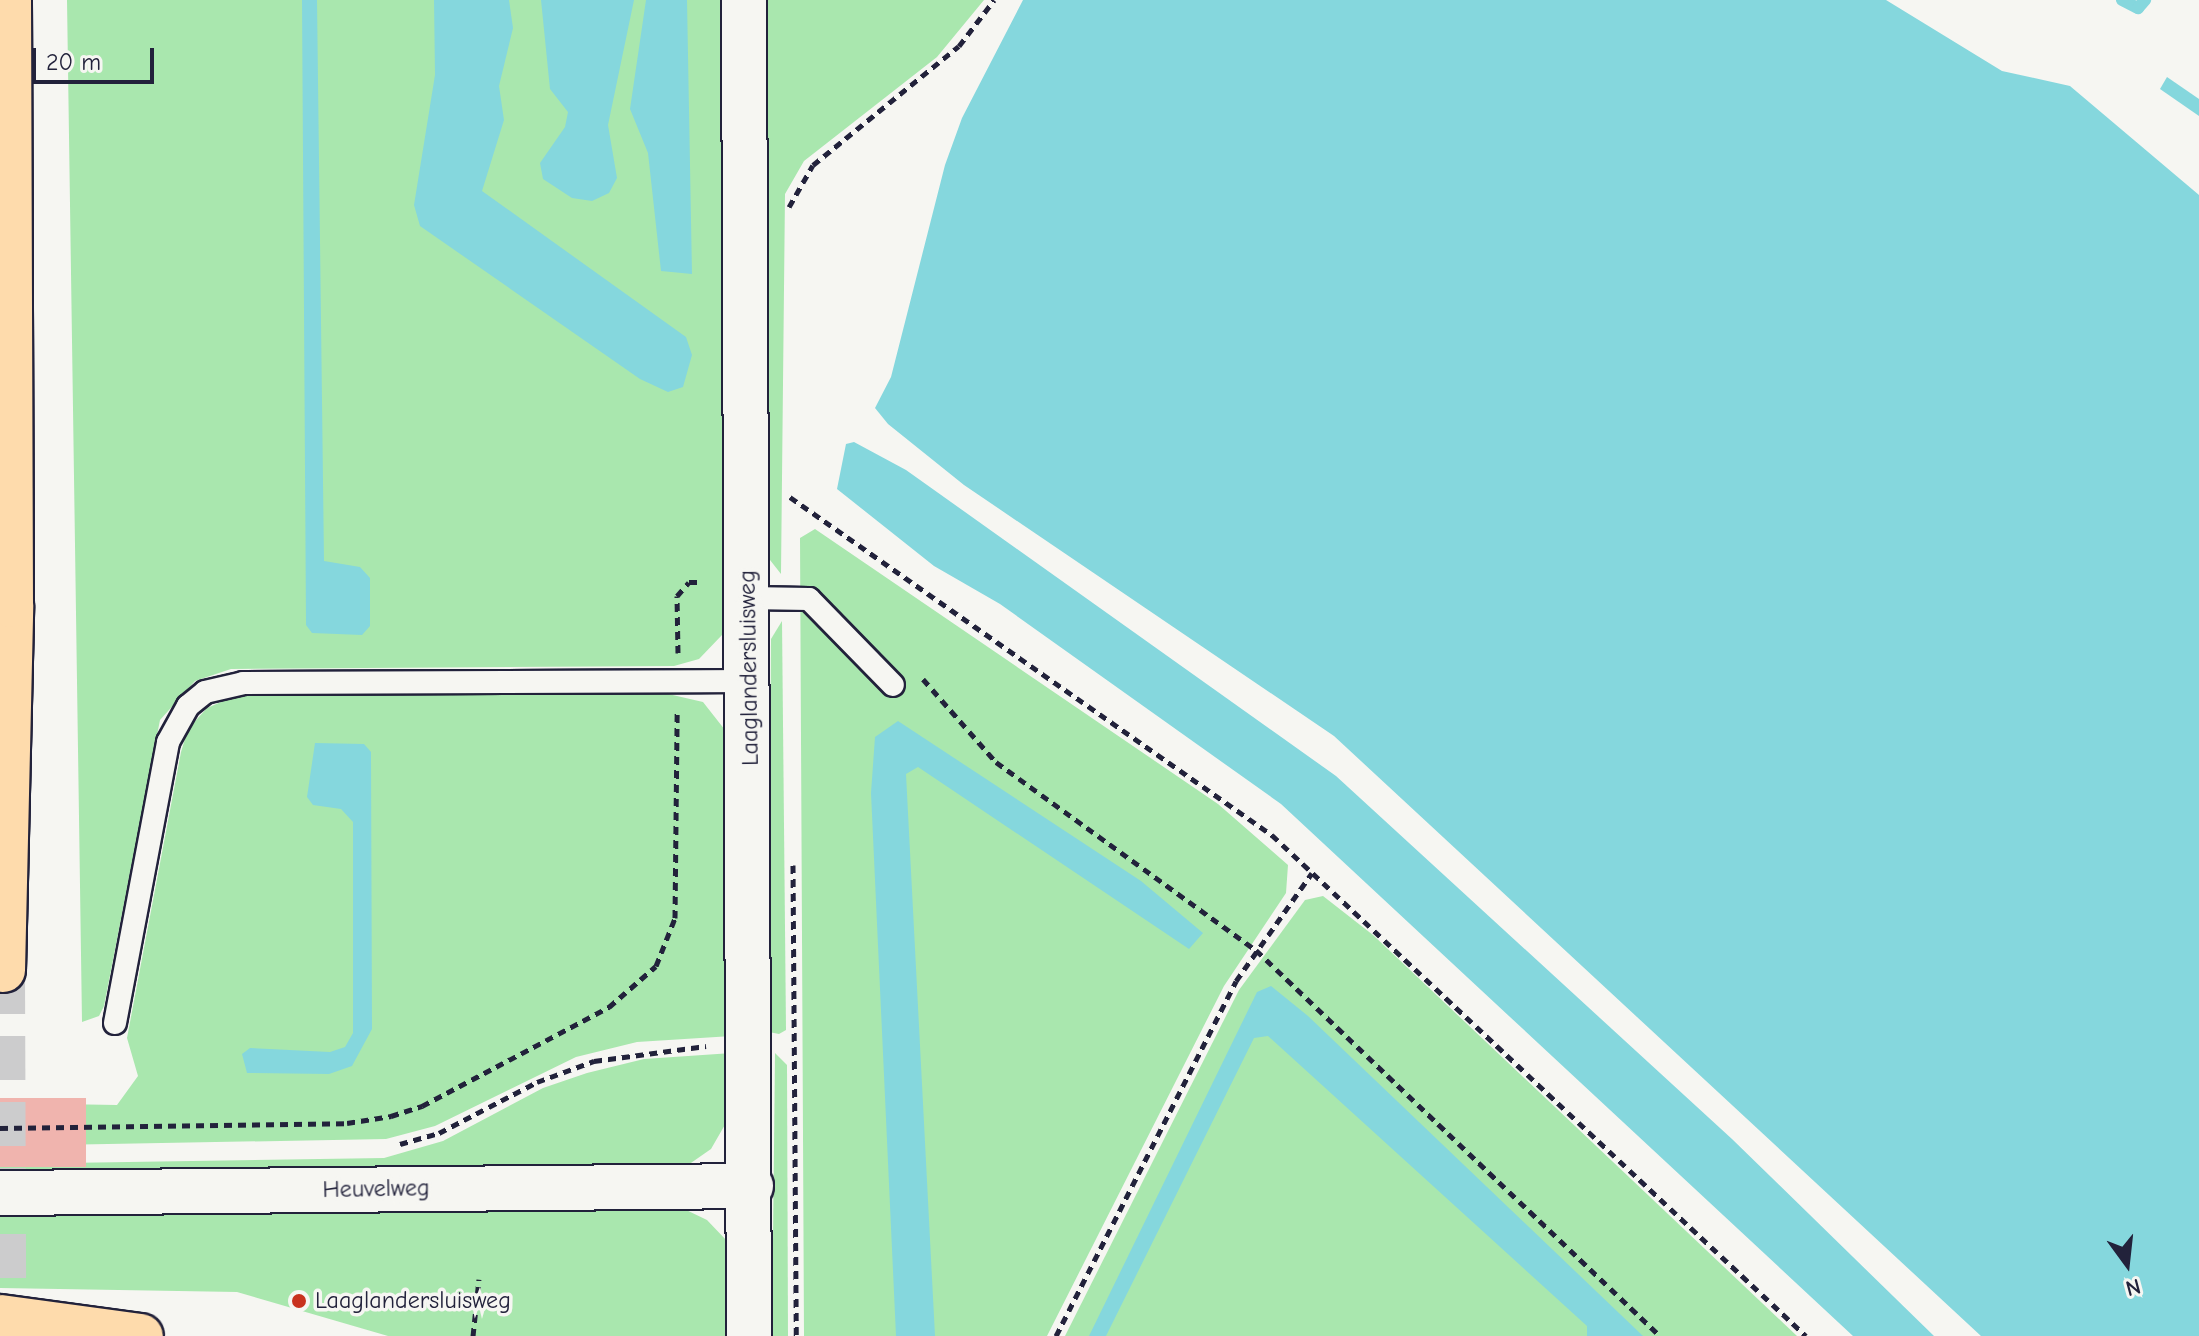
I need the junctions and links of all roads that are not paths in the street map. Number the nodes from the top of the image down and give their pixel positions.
1 (9, 0) edge
2 (744, 0) edge
3 (748, 591) junction
4 (750, 681) junction
5 (893, 685) dead end
6 (3, 970) dead end
7 (115, 1023) dead end
8 (751, 1186) junction
9 (0, 1193) edge
10 (0, 1317) edge
11 (141, 1336) edge
12 (749, 1336) edge

1 - 6 main road
2 - 3 street, Laaglandersluisweg
3 - 4 street, Laaglandersluisweg
3 - 5 lane
4 - 7 lane
4 - 8 street, Laaglandersluisweg
8 - 9 street, Heuvelweg
8 - 12 street, Laaglandersluisweg
10 - 11 main road

